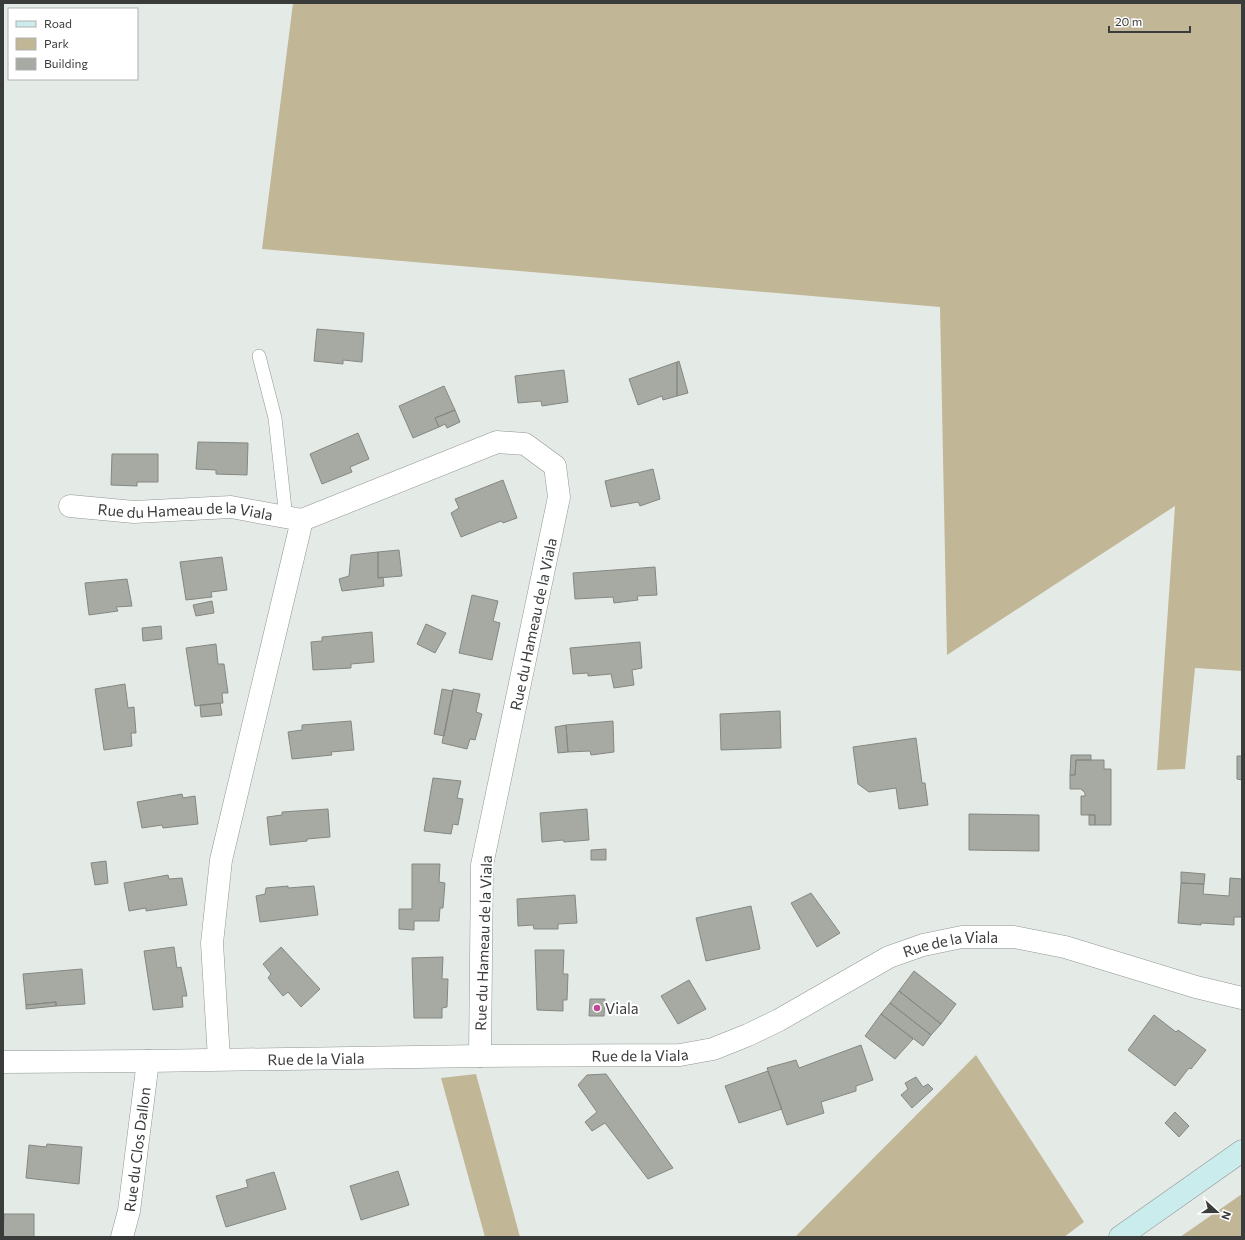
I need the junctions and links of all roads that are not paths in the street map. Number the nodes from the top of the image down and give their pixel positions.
1 (259, 356) dead end
2 (70, 506) dead end
3 (294, 519) junction
4 (1242, 998) edge
5 (480, 1056) junction
6 (219, 1059) junction
7 (148, 1061) junction
8 (3, 1062) edge
9 (1242, 1151) edge
10 (122, 1237) edge
11 (1120, 1237) edge

1 - 3 lane
2 - 3 street, Rue du Hameau de la Viala
3 - 5 street, Rue du Hameau de la Viala
3 - 6 street
4 - 5 street, Rue de la Viala
5 - 6 street, Rue de la Viala
6 - 7 street, Rue de la Viala
7 - 8 street, Rue de la Viala
7 - 10 street, Rue du Clos Dallon
9 - 11 main road

